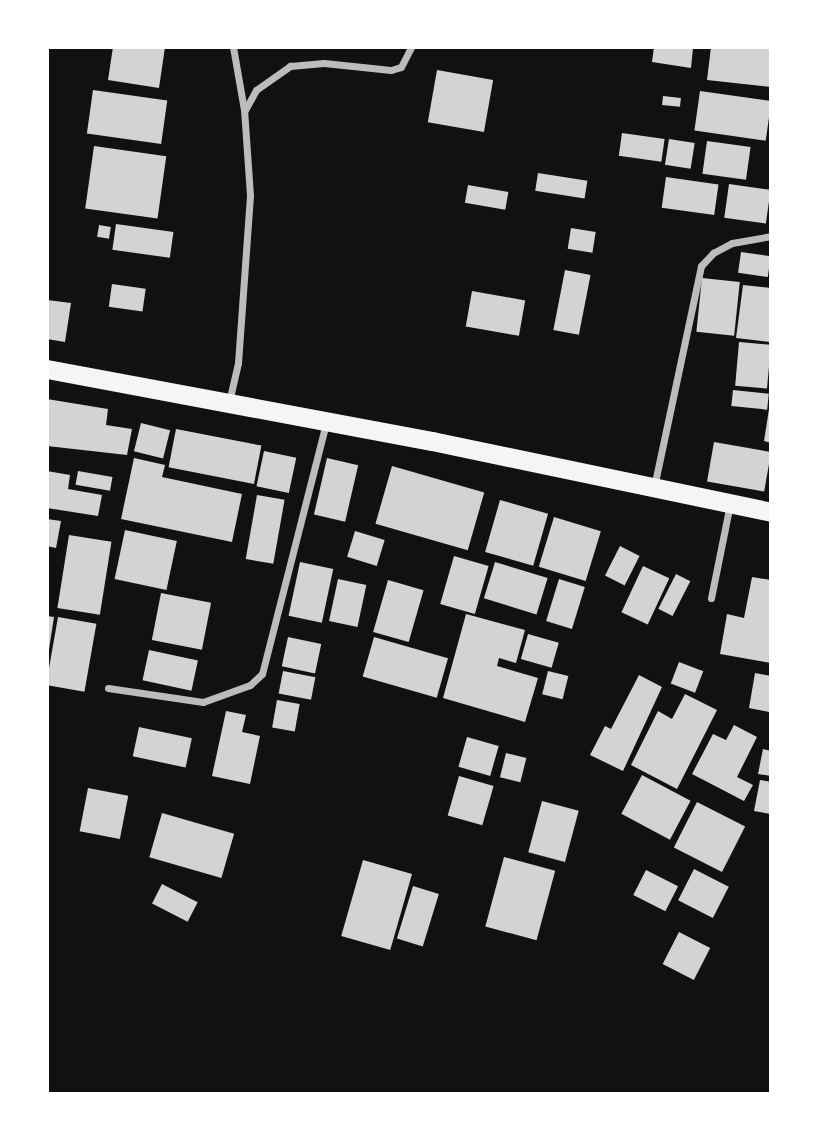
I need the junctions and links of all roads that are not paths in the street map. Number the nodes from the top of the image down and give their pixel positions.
1 (233, 47) edge
2 (411, 47) edge
3 (244, 110) junction
4 (771, 236) edge
5 (47, 369) edge
6 (229, 403) junction
7 (326, 422) junction
8 (654, 488) junction
9 (731, 503) junction
10 (771, 512) edge
11 (711, 598) dead end
12 (108, 688) dead end

1 - 3 street
2 - 3 street
3 - 6 street
4 - 8 street
5 - 6 highway
6 - 7 highway
7 - 8 highway
7 - 12 street
8 - 9 highway
9 - 10 highway
9 - 11 street

